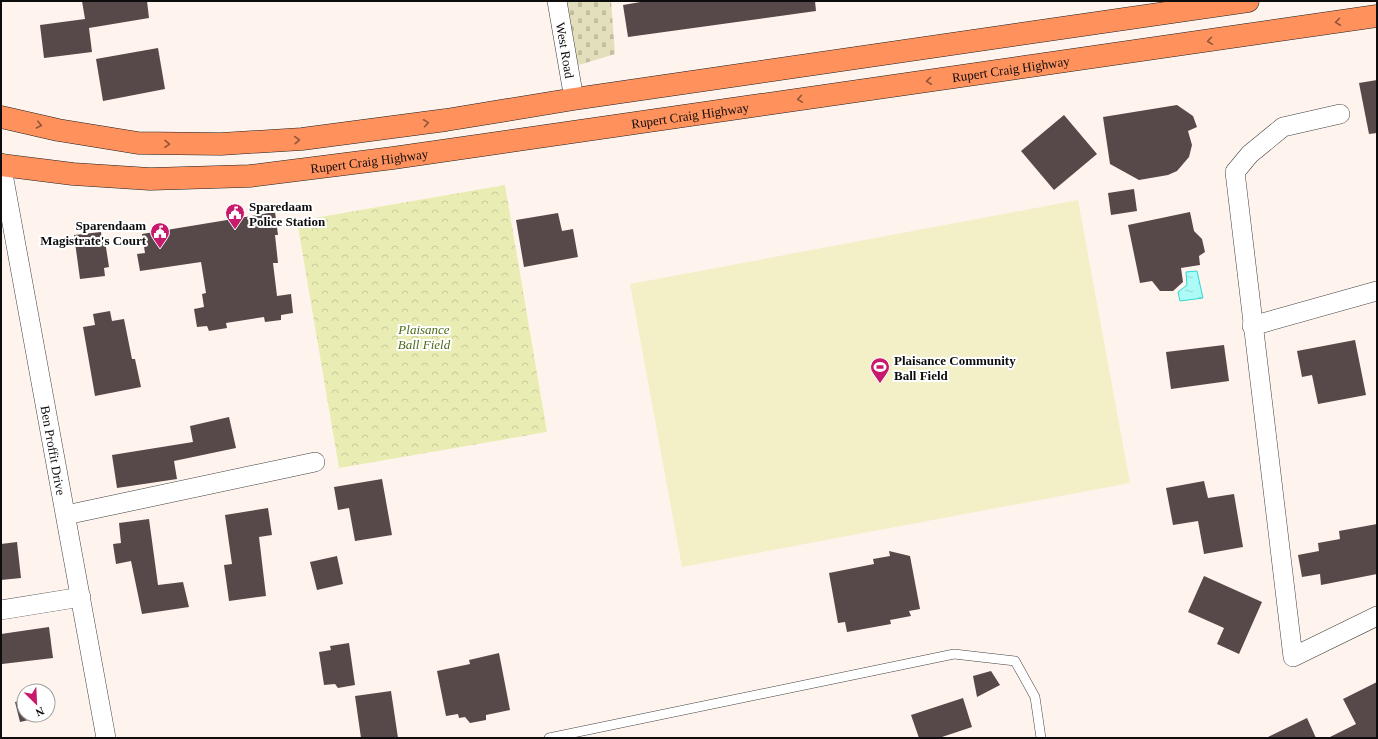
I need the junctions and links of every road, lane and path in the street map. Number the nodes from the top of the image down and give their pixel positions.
1 (557, 1) edge
2 (1248, 1) edge
3 (1208, 4) edge
4 (1377, 16) edge
5 (574, 99) junction
6 (1340, 114) dead end
7 (1, 117) edge
8 (1, 165) edge
9 (1377, 291) edge
10 (1252, 326) junction
11 (315, 462) dead end
12 (66, 515) junction
13 (81, 597) junction
14 (1, 610) edge
15 (1377, 616) edge
16 (106, 738) edge
17 (550, 738) edge
18 (1041, 738) edge

1 - 5 street, West Road
2 - 3 main road
3 - 5 main road
4 -> 8 main road, Rupert Craig Highway
7 -> 5 main road
6 - 10 street
8 - 12 street, Ben Proffit Drive
9 - 10 street
10 - 15 street
11 - 12 street
12 - 13 street, Ben Proffit Drive
13 - 14 street
13 - 16 street, Ben Proffit Drive
17 - 18 lane

